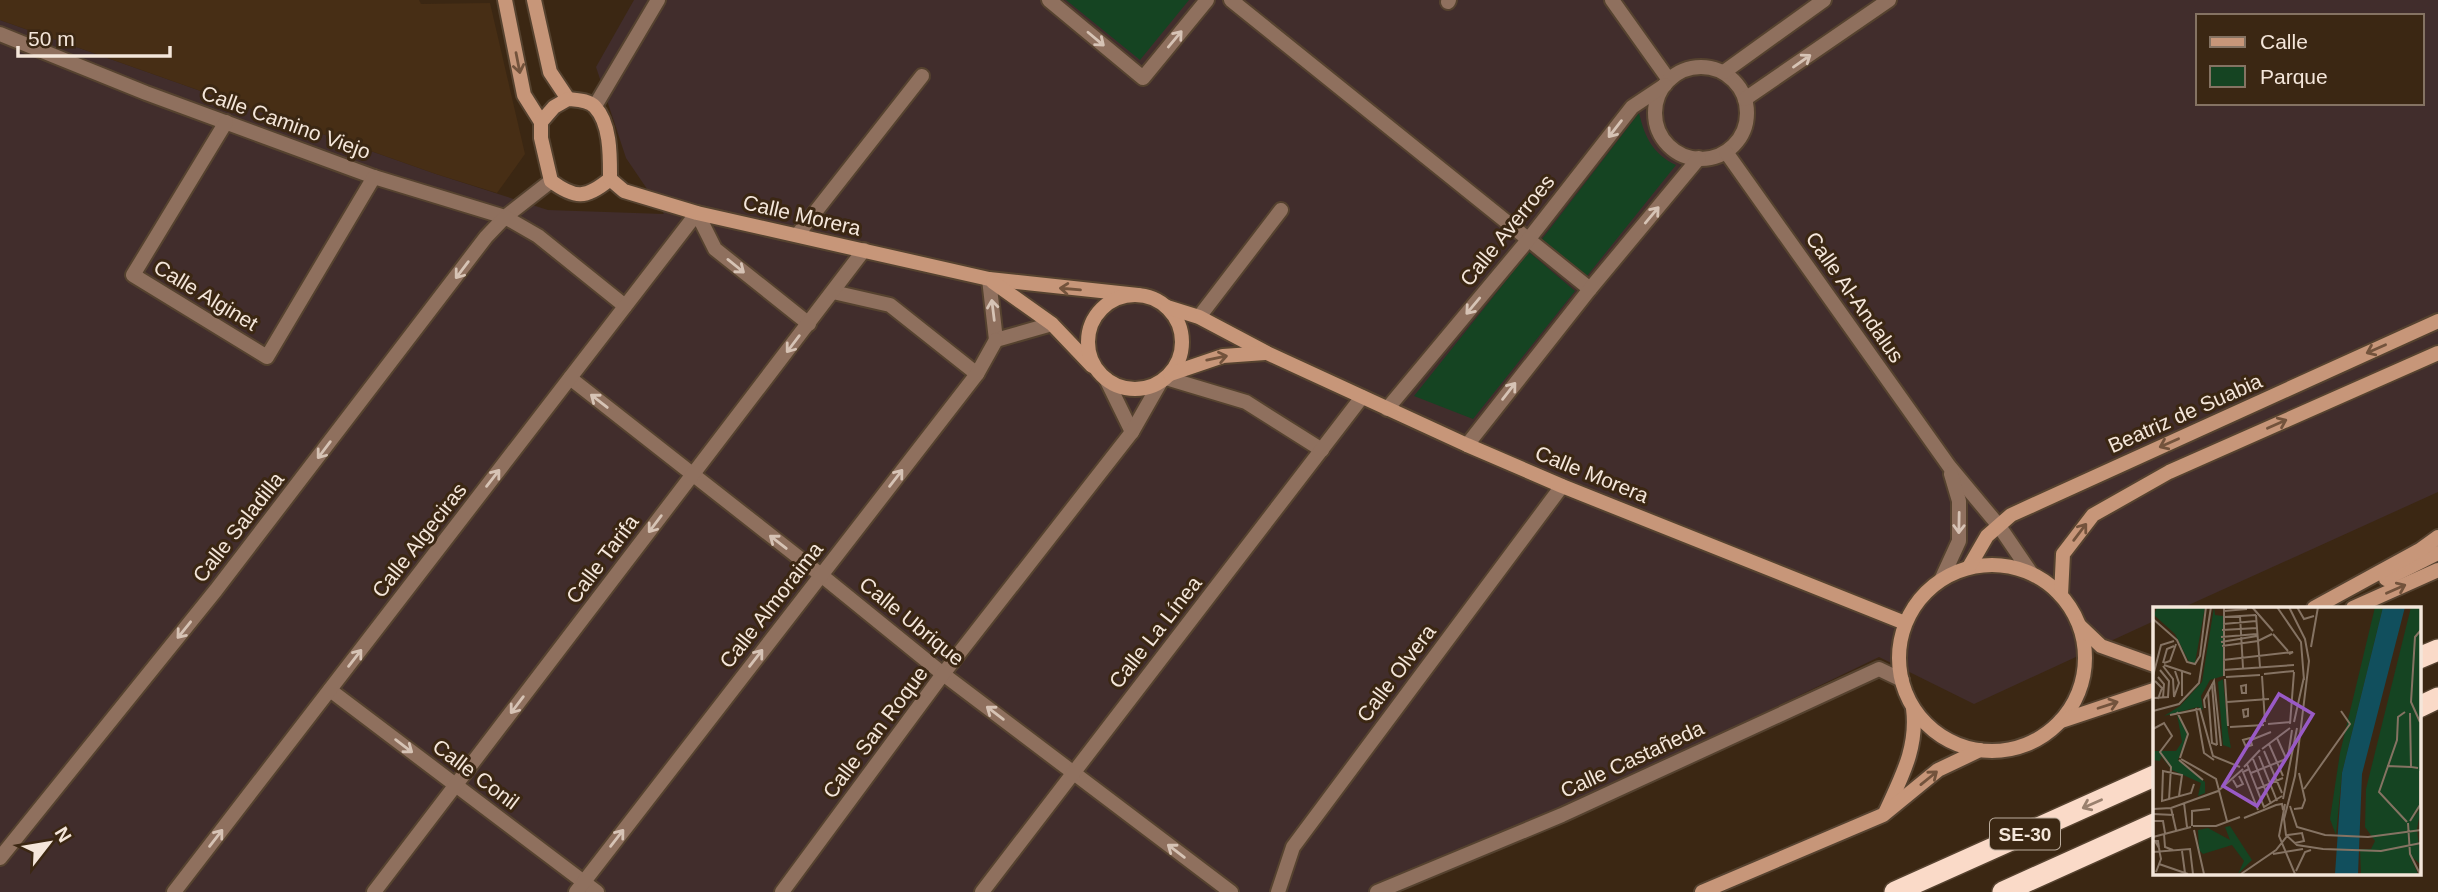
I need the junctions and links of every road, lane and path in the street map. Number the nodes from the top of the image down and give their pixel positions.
1 (505, 0) edge
2 (534, 0) edge
3 (658, 0) edge
4 (1049, 0) edge
5 (1208, 0) edge
6 (1231, 0) edge
7 (1612, 0) edge
8 (1824, 0) edge
9 (1889, 0) edge
10 (0, 34) edge
11 (1724, 72) junction
12 (922, 76) dead end
13 (1667, 82) junction
14 (568, 99) junction
15 (1745, 99) junction
16 (595, 106) junction
17 (226, 122) junction
18 (541, 122) junction
19 (1726, 152) junction
20 (1699, 158) junction
21 (374, 177) junction
22 (610, 179) junction
23 (551, 181) junction
24 (1281, 210) dead end
25 (697, 213) junction
26 (505, 217) junction
27 (798, 234) junction
28 (1528, 240) junction
29 (864, 250) junction
30 (989, 279) junction
31 (1590, 289) junction
32 (833, 292) junction
33 (1138, 295) junction
34 (625, 306) junction
35 (1167, 307) junction
36 (1199, 317) junction
37 (2438, 321) edge
38 (808, 324) junction
39 (1052, 324) junction
40 (996, 340) junction
41 (2438, 352) edge
42 (1267, 353) junction
43 (976, 374) junction
44 (570, 378) junction
45 (1104, 378) junction
46 (1165, 378) junction
47 (1362, 397) junction
48 (1387, 409) junction
49 (1132, 432) junction
50 (1466, 445) junction
51 (1322, 450) junction
52 (1949, 466) junction
53 (693, 475) junction
54 (1562, 486) junction
55 (1999, 526) junction
56 (2438, 537) edge
57 (2438, 552) edge
58 (1969, 567) junction
59 (2438, 570) edge
60 (2031, 573) junction
61 (821, 575) junction
62 (1942, 578) junction
63 (2061, 595) junction
64 (2316, 607) edge
65 (2327, 607) edge
66 (2356, 607) edge
67 (1905, 623) junction
68 (2079, 625) junction
69 (2438, 650) edge
70 (2420, 659) edge
71 (2153, 665) edge
72 (943, 674) junction
73 (1902, 681) junction
74 (330, 690) junction
75 (2153, 690) edge
76 (2438, 698) edge
77 (2420, 706) edge
78 (1913, 708) junction
79 (2061, 721) junction
80 (1980, 750) junction
81 (1073, 772) junction
82 (2153, 776) edge
83 (456, 785) junction
84 (1883, 815) junction
85 (2153, 824) edge
86 (0, 858) edge
87 (580, 887) edge
88 (174, 892) edge
89 (374, 892) edge
90 (597, 892) edge
91 (782, 892) edge
92 (982, 892) edge
93 (1231, 892) edge
94 (1279, 892) edge
95 (1377, 892) edge
96 (1702, 892) edge
97 (1895, 892) edge
98 (2003, 892) edge

1 -> 18 street
2 - 14 street
3 - 16 street
4 -> 5 street
6 - 28 street
7 - 13 street
8 - 11 street
15 -> 9 street
10 - 17 street, Calle Camino Viejo
11 - 13 street
11 - 15 street
12 - 27 street
13 - 20 street
13 -> 28 street, Calle Averroes
14 - 16 street
14 - 18 street
15 - 19 street
16 - 22 street
17 - 21 street, Calle Camino Viejo
17 - 21 street, Calle Alginet
18 - 23 street
19 - 20 street
19 - 52 street, Calle Al-Andalus
31 -> 20 street
21 - 26 street, Calle Camino Viejo
22 - 23 street
22 - 25 street, Calle Morera
23 - 26 street
24 - 36 street
25 - 27 street, Calle Morera
25 - 34 street, Calle Algeciras
25 -> 38 street
26 - 34 street, Calle Camino Viejo
26 -> 86 street, Calle Saladilla
27 - 29 street, Calle Morera
28 - 31 street
28 -> 48 street, Calle Averroes
29 - 30 street, Calle Morera
29 - 32 street, Calle Tarifa
33 -> 30 street, Calle Morera
30 - 39 street, Calle Morera
40 -> 30 street
50 -> 31 street
32 - 38 street, Calle Tarifa
32 - 43 street
33 - 35 street
33 - 45 street
34 - 44 street, Calle Algeciras
35 - 36 street, Calle Morera
35 - 46 street
36 - 42 street, Calle Morera
37 -> 55 street, Beatriz de Suabia
38 -> 53 street, Calle Tarifa
39 - 40 street
39 - 45 street, Calle Morera
40 - 43 street, Calle Almoraima
63 -> 41 street
46 -> 42 street, Calle Morera
42 - 47 street, Calle Morera
61 -> 43 street, Calle Almoraima
53 -> 44 street, Calle Ubrique
74 -> 44 street, Calle Algeciras
45 - 46 street
45 - 49 street
46 - 49 street, Calle San Roque
46 - 51 street
47 - 48 street, Calle Morera
47 - 51 street, Calle La Línea
48 - 50 street, Calle Morera
49 - 72 street, Calle San Roque
50 - 54 street, Calle Morera
51 - 81 street, Calle La Línea
52 - 55 street, Calle Al-Andalus
52 -> 62 street, Calle Al-Andalus
61 -> 53 street, Calle Ubrique
53 -> 83 street, Calle Tarifa
54 - 67 street, Calle Morera
54 - 94 street, Calle Olvera
55 - 58 street, Beatriz de Suabia
55 - 60 street, Calle Al-Andalus
56 - 64 street
57 - 65 street
58 - 60 street
58 - 62 street
66 -> 59 street
60 - 63 street
61 - 72 street, Calle Ubrique
87 -> 61 street, Calle Almoraima
62 - 67 street
63 - 68 street
67 - 73 street
68 - 71 street
68 - 79 street
69 - 70 highway
81 -> 72 street, Calle Ubrique
72 - 91 street, Calle San Roque
73 - 78 street
73 - 95 street, Calle Castañeda
74 -> 83 street, Calle Conil
88 -> 74 street, Calle Algeciras
79 -> 75 street
76 - 77 highway
78 - 80 street
78 - 84 street
79 - 80 street
84 -> 80 street
81 - 92 street, Calle La Línea
93 -> 81 street, Calle Ubrique
82 -> 97 highway, SE-30
83 - 87 street, Calle Conil
83 - 89 street, Calle Tarifa
84 - 96 street
85 - 98 highway, SE-30
87 - 90 street, Calle Conil

